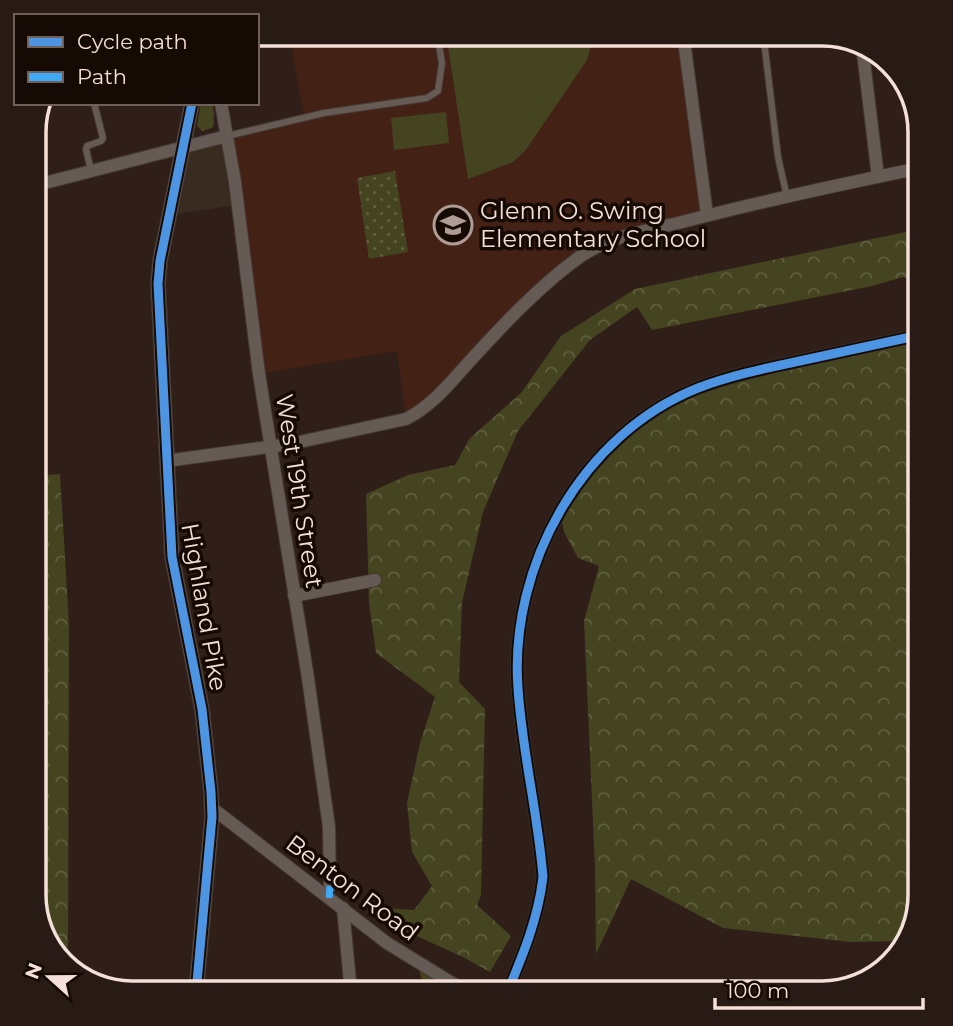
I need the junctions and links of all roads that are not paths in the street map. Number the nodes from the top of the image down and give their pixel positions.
1 (438, 46) edge
2 (684, 46) edge
3 (765, 46) edge
4 (864, 57) edge
5 (95, 105) edge
6 (192, 105) edge
7 (221, 105) edge
8 (227, 136) junction
9 (182, 148) junction
10 (908, 171) edge
11 (91, 172) junction
12 (878, 177) junction
13 (46, 183) edge
14 (787, 197) junction
15 (707, 215) junction
16 (908, 338) edge
17 (271, 446) junction
18 (166, 461) junction
19 (375, 580) dead end
20 (294, 596) junction
21 (212, 808) junction
22 (330, 886) dead end
23 (343, 908) junction
24 (197, 981) edge
25 (351, 981) edge
26 (451, 981) edge
27 (512, 981) edge

1 - 8 lane
2 - 15 street
3 - 14 lane
4 - 12 street
5 - 11 lane
6 - 9 street, Highland Pike
7 - 8 street, West 19th Street
8 - 9 street
8 - 17 street, West 19th Street
9 - 11 street
9 - 18 street, Highland Pike
10 - 12 street
11 - 13 street
12 - 14 street
14 - 15 street
15 - 17 street
16 - 27 street
17 - 18 street
17 - 20 street, West 19th Street
18 - 21 street, Highland Pike
19 - 20 street
20 - 22 street, West 19th Street
21 - 23 street, Benton Road
21 - 24 street, Highland Pike
23 - 25 street
23 - 26 street, Benton Road

